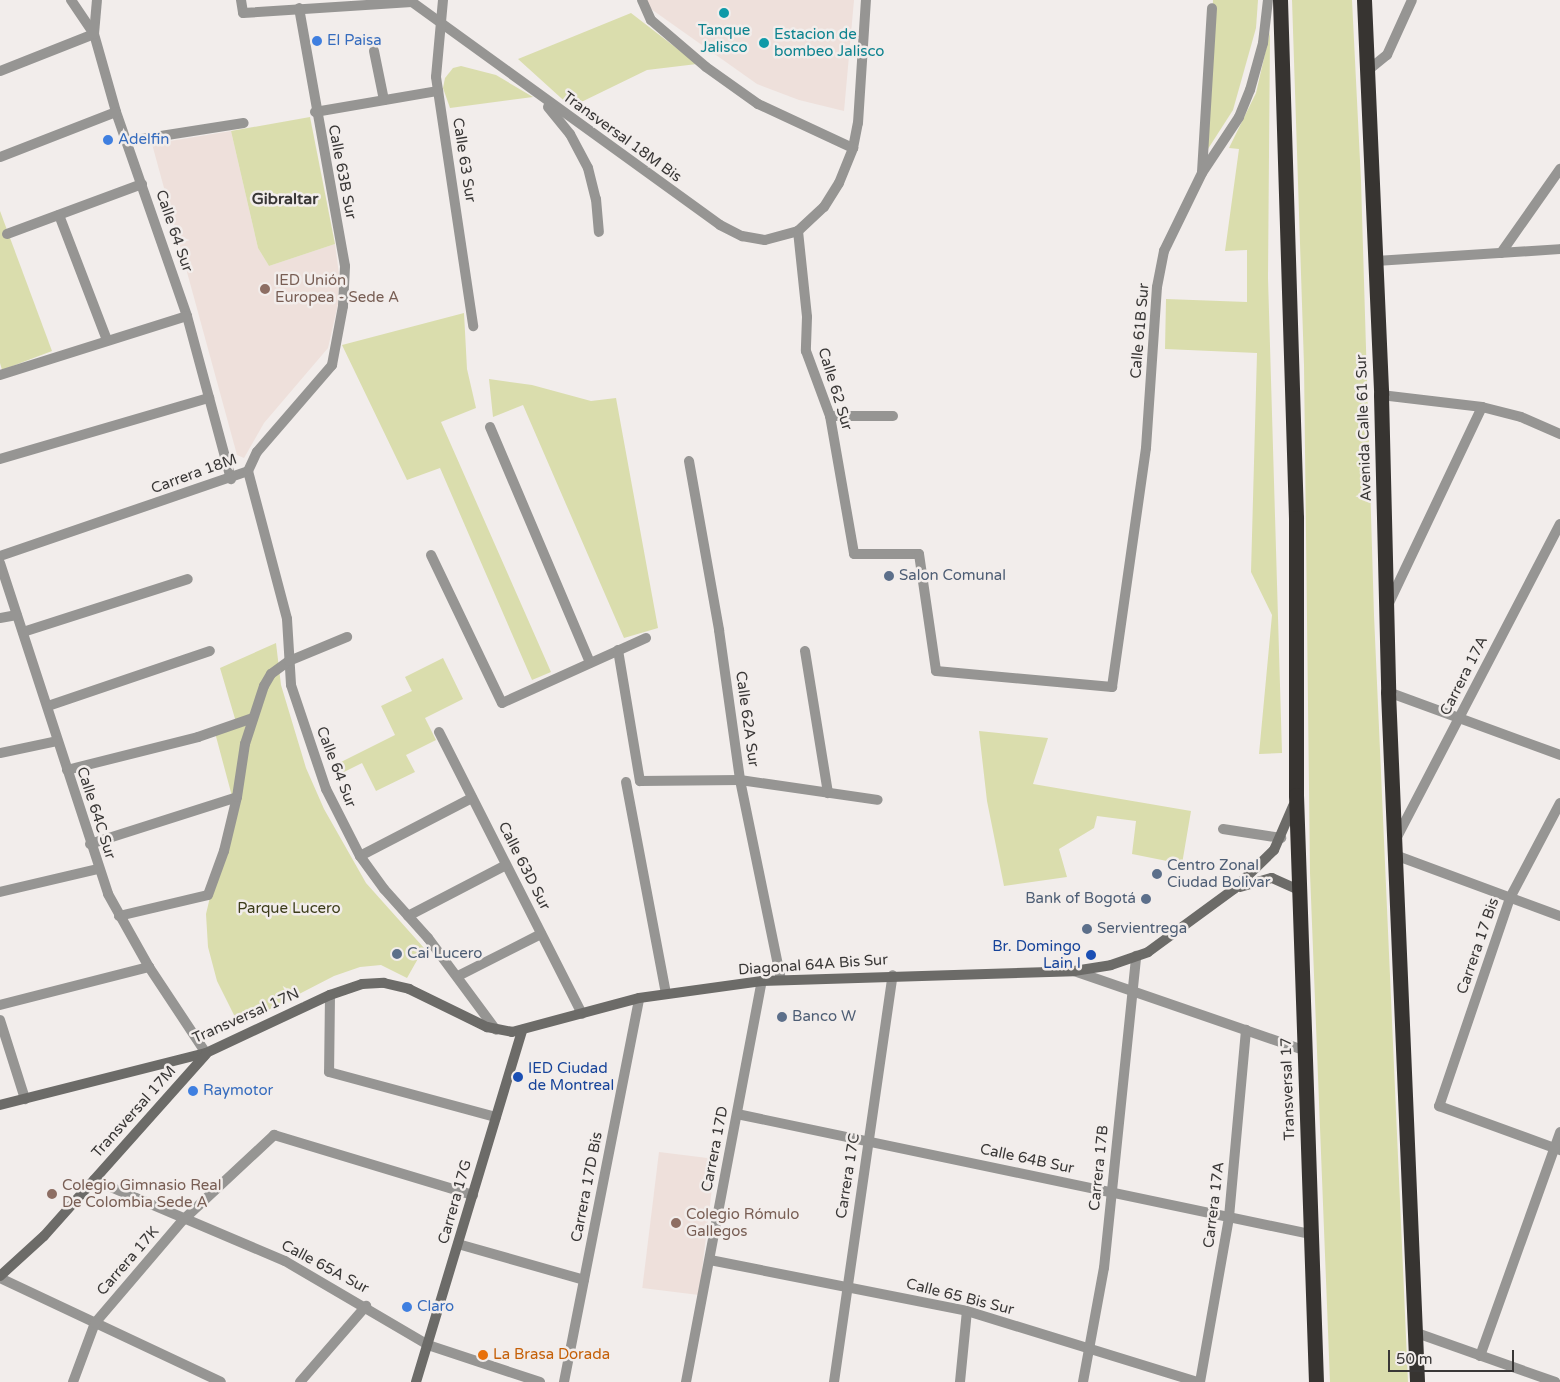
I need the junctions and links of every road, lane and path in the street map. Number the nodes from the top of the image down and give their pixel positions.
1 (71, 0) edge
2 (98, 0) edge
3 (241, 0) edge
4 (443, 0) edge
5 (866, 0) edge
6 (1268, 0) edge
7 (1280, 0) edge
8 (1364, 0) edge
9 (1412, 0) edge
10 (326, 3) edge
11 (643, 4) edge
12 (299, 8) junction
13 (1212, 8) dead end
14 (442, 22) junction
15 (94, 34) junction
16 (374, 50) dead end
17 (0, 71) edge
18 (1367, 71) junction
19 (529, 87) junction
20 (438, 91) junction
21 (384, 100) junction
22 (116, 112) junction
23 (315, 112) junction
24 (244, 123) dead end
25 (129, 141) junction
26 (853, 148) junction
27 (0, 157) edge
28 (1560, 168) edge
29 (1202, 173) junction
30 (142, 184) junction
31 (59, 215) junction
32 (798, 231) junction
33 (598, 232) dead end
34 (7, 234) dead end
35 (1560, 248) edge
36 (1501, 253) junction
37 (1376, 262) junction
38 (188, 316) junction
39 (473, 326) dead end
40 (107, 340) junction
41 (338, 342) joint
42 (0, 375) edge
43 (1381, 396) junction
44 (209, 398) junction
45 (1482, 407) junction
46 (830, 416) junction
47 (893, 416) dead end
48 (490, 428) dead end
49 (1558, 430) edge
50 (0, 459) edge
51 (689, 462) dead end
52 (248, 471) junction
53 (231, 479) junction
54 (1560, 524) edge
55 (431, 555) dead end
56 (0, 556) edge
57 (0, 563) edge
58 (188, 580) dead end
59 (1386, 610) junction
60 (17, 615) junction
61 (0, 618) edge
62 (23, 632) junction
63 (347, 637) dead end
64 (646, 638) dead end
65 (618, 650) junction
66 (210, 651) dead end
67 (805, 651) dead end
68 (289, 661) junction
69 (590, 663) junction
70 (936, 671) joint
71 (1388, 692) junction
72 (48, 706) junction
73 (253, 718) junction
74 (1459, 718) junction
75 (439, 732) dead end
76 (57, 740) junction
77 (0, 753) edge
78 (1560, 755) edge
79 (66, 770) junction
80 (740, 780) junction
81 (626, 782) dead end
82 (828, 792) junction
83 (1296, 795) junction
84 (237, 797) junction
85 (472, 798) junction
86 (878, 800) dead end
87 (1560, 803) edge
88 (1223, 829) dead end
89 (1281, 838) junction
90 (90, 844) junction
91 (1394, 849) junction
92 (360, 856) junction
93 (506, 865) junction
94 (98, 869) junction
95 (1234, 889) junction
96 (1299, 890) junction
97 (0, 892) edge
98 (1510, 898) junction
99 (119, 916) junction
100 (408, 916) junction
101 (1560, 916) edge
102 (541, 934) junction
103 (1136, 956) junction
104 (149, 967) junction
105 (1074, 971) junction
106 (893, 975) junction
107 (458, 976) junction
108 (781, 980) junction
109 (762, 981) junction
110 (1133, 991) junction
111 (666, 993) junction
112 (330, 995) junction
113 (639, 998) junction
114 (0, 1005) edge
115 (582, 1014) junction
116 (0, 1020) edge
117 (496, 1030) junction
118 (522, 1030) junction
119 (1246, 1030) junction
120 (1304, 1050) junction
121 (206, 1053) junction
122 (25, 1100) junction
123 (0, 1106) edge
124 (737, 1114) junction
125 (496, 1117) junction
126 (1560, 1132) edge
127 (869, 1141) junction
128 (1557, 1149) edge
129 (94, 1180) junction
130 (1112, 1192) junction
131 (473, 1195) junction
132 (1229, 1217) junction
133 (183, 1220) junction
134 (1310, 1234) junction
135 (458, 1244) junction
136 (710, 1260) junction
137 (0, 1277) edge
138 (584, 1280) junction
139 (848, 1287) junction
140 (366, 1306) junction
141 (968, 1311) junction
142 (95, 1323) junction
143 (1414, 1332) junction
144 (428, 1345) junction
145 (1089, 1349) junction
146 (1480, 1356) junction
147 (73, 1382) edge
148 (221, 1382) edge
149 (300, 1382) edge
150 (416, 1382) edge
151 (540, 1382) edge
152 (564, 1382) edge
153 (686, 1382) edge
154 (834, 1382) edge
155 (960, 1382) edge
156 (1083, 1382) edge
157 (1199, 1382) edge
158 (1316, 1382) edge
159 (1417, 1382) edge
160 (1555, 1382) edge

1 - 15 street, Calle 64 Sur
2 - 15 street
3 - 12 street, Transversal 18M Bis
4 - 14 street, Calle 63 Sur
5 - 26 street
6 - 29 street, Calle 61B Sur
7 - 83 highway
8 - 18 highway, Avenida Calle 61 Sur
9 - 18 street
10 - 12 street, Transversal 18M Bis
10 - 14 street, Transversal 18M Bis
11 - 26 street
12 - 23 street, Calle 63B Sur
13 - 29 street
14 - 19 street, Transversal 18M Bis
14 - 20 street, Calle 63 Sur
15 - 17 street
15 - 22 street, Calle 64 Sur
16 - 21 street
18 - 37 highway, Avenida Calle 61 Sur
19 - 32 street, Transversal 18M Bis
19 - 33 street
20 - 21 street
20 - 39 street, Calle 63 Sur
21 - 23 street
22 - 25 street, Calle 64 Sur
22 - 27 street
23 - 41 street, Calle 63B Sur
24 - 25 street
25 - 30 street, Calle 64 Sur
26 - 32 street
28 - 36 street
29 - 70 street, Calle 61B Sur
30 - 31 street
30 - 38 street, Calle 64 Sur
31 - 34 street
31 - 40 street
32 - 46 street, Calle 62 Sur
35 - 36 street
36 - 37 street
37 - 43 highway, Avenida Calle 61 Sur
38 - 40 street
38 - 44 street, Calle 64 Sur
40 - 42 street
41 - 52 street, Carrera 18M
43 - 45 street
43 - 59 highway, Avenida Calle 61 Sur
44 - 50 street
44 - 53 street, Calle 64 Sur
45 - 49 street
45 - 59 street
46 - 47 street
46 - 70 street, Calle 62 Sur
48 - 69 street
51 - 80 street, Calle 62A Sur
52 - 53 street, Carrera 18M
52 - 68 street, Calle 64 Sur
53 - 56 street, Carrera 18M
54 - 74 street, Carrera 17A
55 - 69 street
57 - 60 street, Calle 64C Sur
58 - 62 street
59 - 71 highway, Avenida Calle 61 Sur
60 - 61 street
60 - 62 street, Calle 64C Sur
62 - 72 street, Calle 64C Sur
63 - 68 street
64 - 65 street
65 - 69 street
65 - 80 street
66 - 72 street
67 - 82 street
68 - 73 street
68 - 92 street, Calle 64 Sur
71 - 74 street
71 - 91 highway, Avenida Calle 61 Sur
72 - 76 street, Calle 64C Sur
73 - 79 street
73 - 84 street
74 - 78 street
74 - 91 street, Carrera 17A
75 - 85 street, Calle 63D Sur
76 - 77 street
76 - 79 street, Calle 64C Sur
79 - 90 street, Calle 64C Sur
80 - 82 street
80 - 108 street, Calle 62A Sur
81 - 111 street
82 - 86 street
83 - 89 street
83 - 96 highway, Transversal 17
84 - 90 street
84 - 99 street
85 - 92 street
85 - 93 street, Calle 63D Sur
87 - 98 street, Carrera 17 Bis
88 - 89 street
89 - 95 street
90 - 94 street, Calle 64C Sur
91 - 98 street
91 - 143 highway
92 - 100 street, Calle 64 Sur
93 - 100 street
93 - 102 street, Calle 63D Sur
94 - 97 street
94 - 99 street, Calle 64C Sur
95 - 96 street
95 - 103 street, Diagonal 64A Bis Sur
96 - 120 highway, Transversal 17
98 - 101 street
98 - 128 street, Carrera 17 Bis
99 - 104 street, Calle 64C Sur
100 - 107 street, Calle 64 Sur
102 - 107 street
102 - 115 street, Calle 63D Sur
103 - 105 street, Diagonal 64A Bis Sur
103 - 110 street, Carrera 17B
104 - 114 street
104 - 121 street, Calle 64C Sur
105 - 106 street, Diagonal 64A Bis Sur
105 - 110 street
106 - 108 street, Diagonal 64A Bis Sur
106 - 127 street, Carrera 17C
107 - 117 street, Calle 64 Sur
108 - 109 street, Diagonal 64A Bis Sur
109 - 111 street, Diagonal 64A Bis Sur
109 - 124 street, Carrera 17D
110 - 119 street
110 - 130 street, Carrera 17B
111 - 113 street, Diagonal 64A Bis Sur
112 - 117 street, Transversal 17N
112 - 121 street, Transversal 17N
112 - 125 street
113 - 115 street, Diagonal 64A Bis Sur
113 - 138 street, Carrera 17D Bis
115 - 118 street, Diagonal 64A Bis Sur
116 - 122 street
117 - 118 street, Diagonal 64A Bis Sur
118 - 125 street, Carrera 17G
119 - 120 street
119 - 132 street, Carrera 17A
120 - 134 highway, Transversal 17
121 - 122 street, Transversal 17N
121 - 129 street, Transversal 17M
122 - 123 street, Transversal 17N
124 - 127 street, Calle 64B Sur
124 - 136 street, Carrera 17D
125 - 131 street, Carrera 17G
126 - 128 street
127 - 130 street, Calle 64B Sur
127 - 139 street, Carrera 17C
128 - 146 street
129 - 133 street, Calle 65A Sur
129 - 137 street, Transversal 17M
130 - 132 street, Calle 64B Sur
130 - 145 street, Carrera 17B
131 - 133 street, Carrera 17K
131 - 135 street, Carrera 17G
132 - 134 street, Calle 64B Sur
132 - 157 street, Carrera 17A
133 - 140 street, Calle 65A Sur
133 - 142 street, Carrera 17K
134 - 158 highway, Transversal 17
135 - 138 street
135 - 144 street, Carrera 17G
136 - 139 street, Calle 65 Bis Sur
136 - 153 street, Carrera 17D
137 - 142 street
138 - 152 street, Carrera 17D Bis
139 - 141 street, Calle 65 Bis Sur
139 - 154 street, Carrera 17C
140 - 144 street, Calle 65A Sur
140 - 149 street
141 - 145 street, Calle 65 Bis Sur
141 - 155 street
142 - 147 street, Carrera 17K
142 - 148 street
143 - 146 street
143 - 159 highway
144 - 150 street, Carrera 17G
144 - 151 street, Calle 65A Sur
145 - 156 street, Carrera 17B
145 - 157 street, Calle 65 Bis Sur
146 - 160 street

